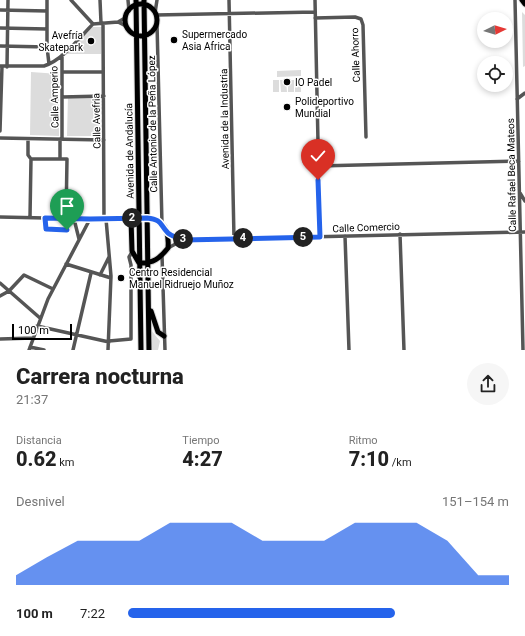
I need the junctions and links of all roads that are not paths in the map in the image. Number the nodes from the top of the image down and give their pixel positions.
1 (8, 0) edge
2 (48, 0) edge
3 (71, 0) edge
4 (100, 0) edge
5 (128, 0) edge
6 (157, 0) edge
7 (229, 0) edge
8 (314, 0) edge
9 (515, 0) edge
10 (522, 0) edge
11 (144, 2) edge
12 (136, 3) edge
13 (525, 4) edge
14 (0, 10) edge
15 (8, 10) junction
16 (129, 10) junction
17 (47, 11) junction
18 (315, 12) junction
19 (156, 14) junction
20 (230, 14) junction
21 (125, 18) junction
22 (315, 18) junction
23 (118, 22) junction
24 (102, 23) junction
25 (93, 24) junction
26 (157, 24) junction
27 (126, 26) junction
28 (0, 28) edge
29 (8, 28) junction
30 (47, 29) junction
31 (136, 36) junction
32 (145, 36) junction
33 (0, 46) edge
34 (7, 47) junction
35 (47, 47) junction
36 (62, 55) junction
37 (48, 62) junction
38 (1, 66) edge
39 (7, 67) junction
40 (62, 72) junction
41 (104, 72) junction
42 (525, 93) edge
43 (104, 96) junction
44 (62, 97) junction
45 (517, 99) junction
46 (0, 102) edge
47 (0, 131) edge
48 (366, 137) dead end
49 (0, 138) edge
50 (28, 139) junction
51 (61, 139) junction
52 (104, 140) junction
53 (31, 159) junction
54 (60, 159) junction
55 (519, 161) junction
56 (318, 166) junction
57 (520, 192) junction
58 (525, 201) edge
59 (0, 217) edge
60 (30, 217) junction
61 (138, 217) junction
62 (45, 218) junction
63 (66, 218) junction
64 (128, 218) junction
65 (147, 218) junction
66 (74, 219) junction
67 (90, 219) junction
68 (105, 219) junction
69 (162, 224) junction
70 (67, 230) dead end
71 (523, 232) edge
72 (168, 234) junction
73 (400, 234) junction
74 (345, 236) junction
75 (320, 237) junction
76 (234, 238) junction
77 (79, 240) junction
78 (183, 240) junction
79 (168, 248) junction
80 (132, 252) junction
81 (162, 255) junction
82 (109, 256) junction
83 (139, 263) junction
84 (148, 263) junction
85 (66, 264) junction
86 (91, 273) junction
87 (100, 275) junction
88 (111, 278) junction
89 (0, 283) edge
90 (53, 289) junction
91 (9, 291) junction
92 (0, 296) edge
93 (149, 302) junction
94 (40, 318) junction
95 (38, 326) junction
96 (76, 335) junction
97 (164, 336) junction
98 (32, 338) junction
99 (0, 339) edge
100 (109, 341) junction
101 (29, 348) edge
102 (44, 350) edge
103 (73, 350) edge
104 (108, 350) edge
105 (141, 350) edge
106 (149, 350) edge
107 (165, 350) edge
108 (349, 350) edge
109 (404, 350) edge
110 (523, 350) edge

1 - 15 street
2 - 17 street
3 - 25 street
4 - 24 street, Calle Avefria
5 - 16 street
6 - 19 street
7 - 20 street, Avenida de la Industria
8 - 18 street
9 - 45 street, Calle Rafael Beca Mateos
10 - 13 main road
11 - 12 main road
11 - 19 main road
11 - 32 main road, Avenida de Andalucía
12 - 16 main road
12 - 31 main road, Avenida de Andalucía
14 - 15 street
15 - 17 street
15 - 29 street
16 - 21 main road
17 - 30 street
18 - 20 street
18 - 22 street
19 - 20 street
19 - 26 main road
20 - 76 street, Avenida de la Industria
21 - 23 street
21 - 27 main road
22 - 48 street, Calle Ahorro
22 - 56 street
23 - 24 street
23 - 27 street
24 - 25 street
24 - 41 street, Calle Avefria
25 - 36 street
26 - 32 main road
26 - 69 street, Calle Antonio de la Peña López
27 - 31 main road
28 - 29 street
29 - 30 street
29 - 34 street
30 - 35 street
31 - 32 main road
31 - 61 main road, Avenida de Andalucía
32 - 65 main road, Avenida de Andalucía
33 - 34 street
34 - 35 street
34 - 39 street
35 - 37 street
36 - 37 street
36 - 40 street, Calle Amperio
37 - 39 street
38 - 39 street
38 - 46 street
40 - 41 street
40 - 44 street, Calle Amperio
41 - 43 street, Calle Avefria
42 - 45 street
43 - 44 street
43 - 52 street, Calle Avefria
44 - 51 street, Calle Amperio
45 - 55 street, Calle Rafael Beca Mateos
46 - 47 street
49 - 50 street
50 - 51 street
50 - 53 street
51 - 52 street
51 - 54 street, Calle Amperio
52 - 68 street, Calle Avefria
53 - 54 street
53 - 60 street
54 - 63 street
55 - 56 street
55 - 57 street, Calle Rafael Beca Mateos
56 - 75 street
57 - 58 street
57 - 71 street, Calle Rafael Beca Mateos
59 - 60 street
60 - 62 street
61 - 64 main road
61 - 65 main road
61 - 83 main road, Avenida de Andalucía
62 - 63 street
62 - 70 street
63 - 66 street
64 - 68 street
64 - 80 main road
65 - 69 main road
65 - 84 main road, Avenida de Andalucía
66 - 67 street
66 - 77 street
67 - 68 street
67 - 77 street
68 - 82 street, Calle Avefria
69 - 72 main road
71 - 73 street, Calle Comercio
71 - 110 street, Calle Rafael Beca Mateos
72 - 78 street
72 - 79 main road
73 - 74 street, Calle Comercio
73 - 109 street
74 - 75 street, Calle Comercio
74 - 108 street
75 - 76 street, Calle Comercio
76 - 78 street, Calle Comercio
77 - 85 street
78 - 79 street
79 - 81 main road
80 - 83 main road
80 - 100 street
81 - 84 main road
81 - 97 street
82 - 87 street
82 - 88 street, Calle Avefria
83 - 84 main road
83 - 105 main road, Avenida de Andalucía
84 - 93 main road, Avenida de Andalucía
85 - 86 street
85 - 90 street
86 - 87 street
86 - 96 street
87 - 88 street
88 - 100 street, Calle Avefria
89 - 91 street
90 - 91 street
90 - 94 street
91 - 92 street
91 - 94 street
93 - 97 main road
93 - 106 main road, Avenida de Andalucía
94 - 95 street
95 - 96 street
95 - 98 street
96 - 100 street
96 - 103 street
97 - 107 street
98 - 99 street
98 - 101 street
100 - 104 street, Calle Avefria
101 - 102 street

